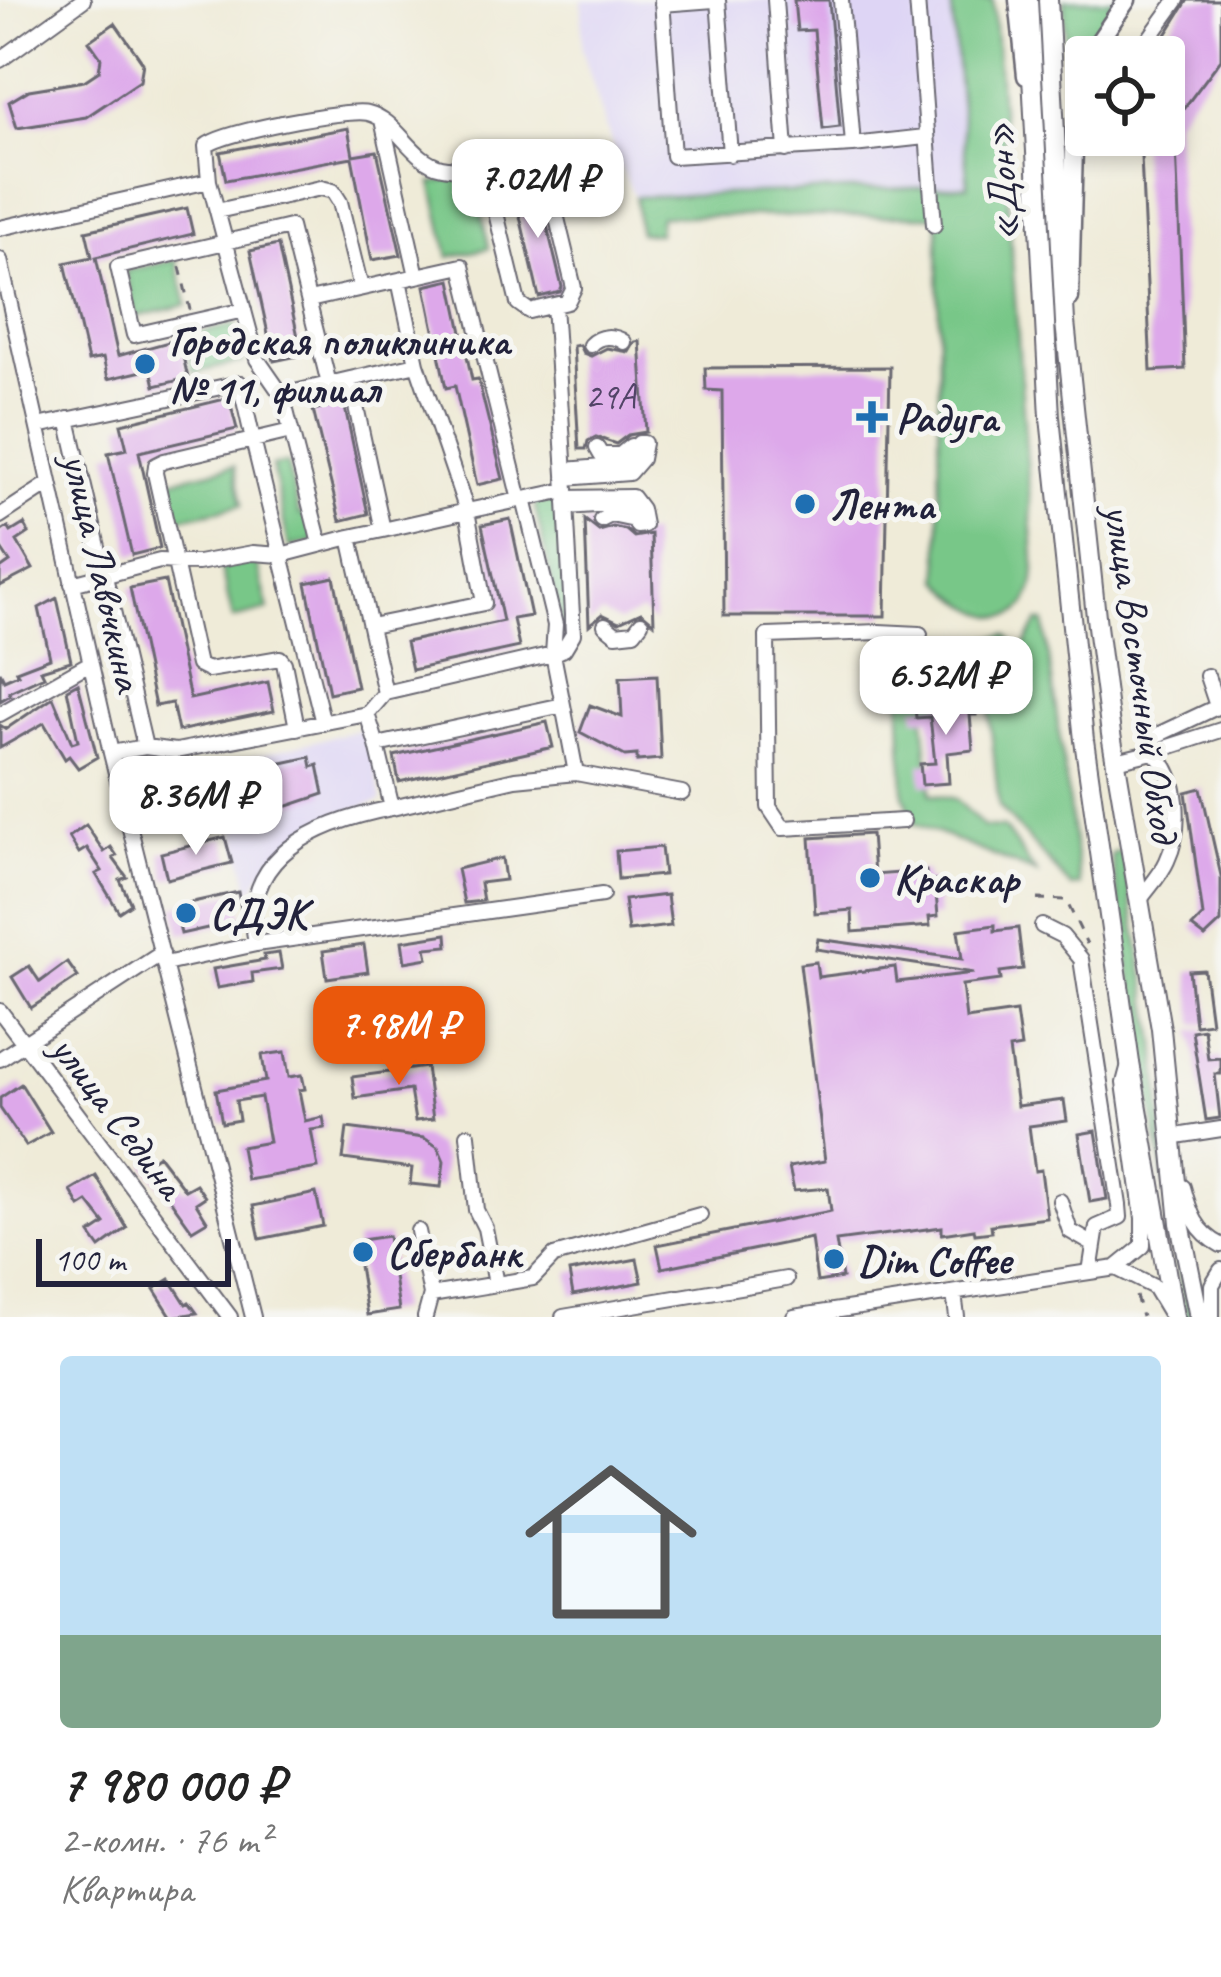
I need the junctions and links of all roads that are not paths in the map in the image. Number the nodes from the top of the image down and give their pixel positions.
1 (82, 0) edge
2 (716, 0) edge
3 (775, 0) edge
4 (841, 0) edge
5 (917, 0) edge
6 (1018, 0) edge
7 (1028, 0) edge
8 (1048, 0) edge
9 (1127, 0) edge
10 (1177, 0) edge
11 (662, 2) edge
12 (1102, 36) edge
13 (1151, 36) edge
14 (0, 59) edge
15 (1032, 99) junction
16 (382, 120) junction
17 (926, 136) junction
18 (853, 146) junction
19 (787, 150) junction
20 (730, 154) junction
21 (1074, 156) edge
22 (485, 168) junction
23 (209, 181) junction
24 (217, 211) junction
25 (934, 225) dead end
26 (0, 227) edge
27 (228, 242) junction
28 (0, 260) edge
29 (417, 276) junction
30 (399, 280) junction
31 (361, 289) junction
32 (310, 300) junction
33 (554, 305) junction
34 (244, 310) junction
35 (1065, 322) junction
36 (624, 343) dead end
37 (590, 345) dead end
38 (1047, 359) joint
39 (417, 364) junction
40 (270, 377) junction
41 (350, 380) junction
42 (240, 383) junction
43 (329, 384) junction
44 (282, 395) junction
45 (68, 419) junction
46 (38, 425) junction
47 (291, 431) junction
48 (253, 440) junction
49 (631, 446) dead end
50 (597, 448) dead end
51 (50, 483) junction
52 (566, 488) junction
53 (522, 499) junction
54 (467, 511) junction
55 (0, 516) edge
56 (630, 519) dead end
57 (602, 520) dead end
58 (383, 530) junction
59 (350, 537) junction
60 (320, 544) junction
61 (281, 556) junction
62 (174, 560) junction
63 (106, 577) junction
64 (72, 584) junction
65 (641, 623) dead end
66 (605, 625) dead end
67 (371, 626) junction
68 (920, 634) dead end
69 (553, 654) junction
70 (90, 663) junction
71 (1208, 676) dead end
72 (386, 693) junction
73 (563, 705) junction
74 (1219, 705) edge
75 (0, 714) edge
76 (367, 714) junction
77 (323, 723) junction
78 (297, 728) junction
79 (1221, 730) edge
80 (376, 746) junction
81 (145, 747) junction
82 (1153, 752) junction
83 (111, 753) junction
84 (1115, 761) junction
85 (576, 773) junction
86 (682, 793) dead end
87 (392, 808) junction
88 (903, 821) dead end
89 (602, 895) dead end
90 (1139, 901) junction
91 (1042, 926) dead end
92 (256, 944) junction
93 (163, 959) junction
94 (0, 1011) edge
95 (23, 1043) junction
96 (0, 1059) edge
97 (1130, 1063) junction
98 (1221, 1129) edge
99 (468, 1135) dead end
100 (1170, 1137) junction
101 (1060, 1202) dead end
102 (700, 1215) dead end
103 (418, 1231) dead end
104 (1221, 1245) edge
105 (1094, 1246) junction
106 (1116, 1268) junction
107 (1221, 1270) edge
108 (1090, 1272) junction
109 (786, 1280) dead end
110 (496, 1284) junction
111 (954, 1294) junction
112 (431, 1295) junction
113 (666, 1309) edge
114 (230, 1317) edge
115 (253, 1317) edge
116 (425, 1317) edge
117 (563, 1317) edge
118 (794, 1317) edge
119 (957, 1317) edge
120 (1173, 1317) edge
121 (1199, 1317) edge
122 (1212, 1317) edge

1 - 14 street
2 - 11 street
2 - 20 street
3 - 19 street
4 - 18 street
5 - 17 street
6 - 15 main road
7 - 15 highway, «Дон»
8 - 35 highway, «Дон»
9 - 12 main road
10 - 13 street
11 - 20 street
15 - 38 highway, «Дон»
16 - 22 street
16 - 23 street
16 - 29 street
17 - 18 street
17 - 25 street
18 - 19 street
19 - 20 street
21 - 35 main road
22 - 33 street
22 - 33 street
23 - 24 street
23 - 26 street
24 - 27 street
24 - 31 street
27 - 32 street
27 - 34 street
27 - 34 street
28 - 46 street, улица Лавочкина
29 - 30 street
29 - 53 street
30 - 31 street
30 - 39 street
31 - 32 street
32 - 43 street
33 - 52 street
34 - 40 street
35 - 84 highway, улица Восточный Обход
36 - 37 street
38 - 97 highway, улица Восточный Обход
39 - 41 street
39 - 54 street
40 - 42 street
40 - 44 street
41 - 43 street
41 - 58 street
42 - 45 street
42 - 48 street
43 - 44 street
44 - 47 street
45 - 46 street
45 - 63 street
46 - 51 street, улица Лавочкина
47 - 48 street
47 - 60 street
48 - 61 street
48 - 62 street
49 - 50 street
51 - 55 street
51 - 64 street, улица Лавочкина
52 - 52 street
52 - 52 street
52 - 53 street
52 - 69 street
53 - 54 street
53 - 69 street
54 - 58 street
54 - 67 street
56 - 57 street
58 - 59 street
59 - 60 street
59 - 67 street
60 - 61 street
61 - 62 street
61 - 77 street
62 - 63 street
62 - 78 street
63 - 64 street
63 - 81 street
64 - 70 street, улица Лавочкина
65 - 66 street
67 - 72 street
68 - 88 street
69 - 72 street
69 - 73 street
70 - 75 street
70 - 83 street, улица Лавочкина
71 - 74 street
72 - 76 street
73 - 80 street
73 - 85 street
74 - 82 street
76 - 77 street
76 - 80 street
77 - 78 street
78 - 81 street
79 - 82 street
80 - 87 street
81 - 83 street
82 - 84 street
82 - 90 street
83 - 93 street, улица Лавочкина
84 - 90 highway, улица Восточный Обход
85 - 86 street
85 - 87 street
87 - 92 street
89 - 92 street
90 - 100 highway, улица Восточный Обход
91 - 105 street
92 - 93 street
93 - 95 street
93 - 115 street, улица Лавочкина
94 - 95 street, улица Седина
95 - 96 street
95 - 114 street, улица Седина
97 - 106 street
97 - 120 highway, улица Восточный Обход
98 - 100 street
99 - 110 street
100 - 104 street
100 - 121 highway, улица Восточный Обход
101 - 105 street
102 - 110 street
103 - 112 street
105 - 108 street
106 - 108 street
106 - 120 street
107 - 122 street
108 - 111 street
109 - 113 street
110 - 112 street
111 - 118 street
111 - 119 street
112 - 116 street
113 - 117 street

